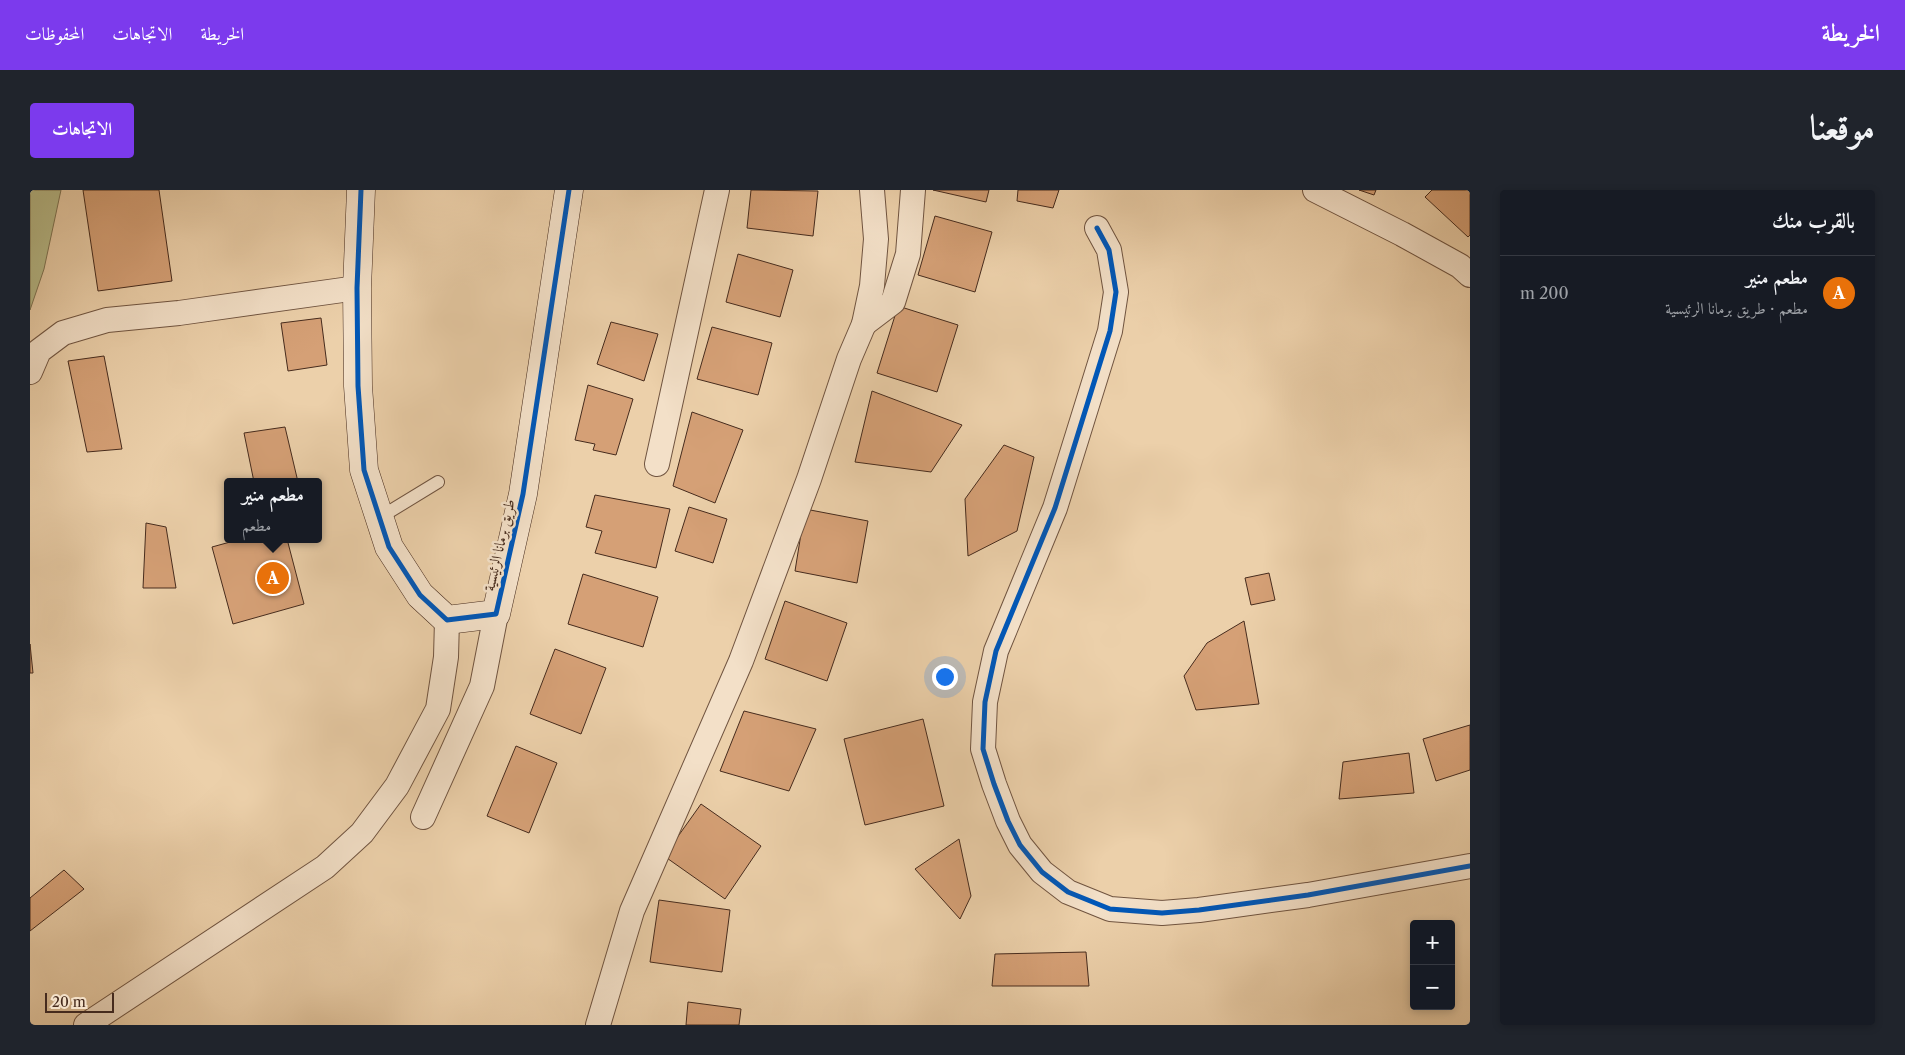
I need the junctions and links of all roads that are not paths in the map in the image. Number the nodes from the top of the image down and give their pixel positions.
1 (361, 190) edge
2 (569, 190) edge
3 (718, 190) edge
4 (872, 190) edge
5 (913, 190) edge
6 (1315, 190) edge
7 (1098, 228) dead end
8 (1470, 276) edge
9 (357, 288) junction
10 (864, 324) junction
11 (30, 372) edge
12 (657, 464) dead end
13 (438, 482) dead end
14 (380, 518) junction
15 (496, 614) junction
16 (447, 620) junction
17 (424, 817) dead end
18 (1470, 866) edge
19 (86, 1025) edge
20 (598, 1025) edge

1 - 9 street
2 - 15 street, طريق برمانا الرئيسية
3 - 12 street
4 - 10 street
5 - 10 street
6 - 8 street
7 - 18 street
9 - 11 street
9 - 14 street
10 - 20 street
13 - 14 lane
14 - 16 street
15 - 16 street, طريق برمانا الرئيسية
15 - 17 street
16 - 19 street

